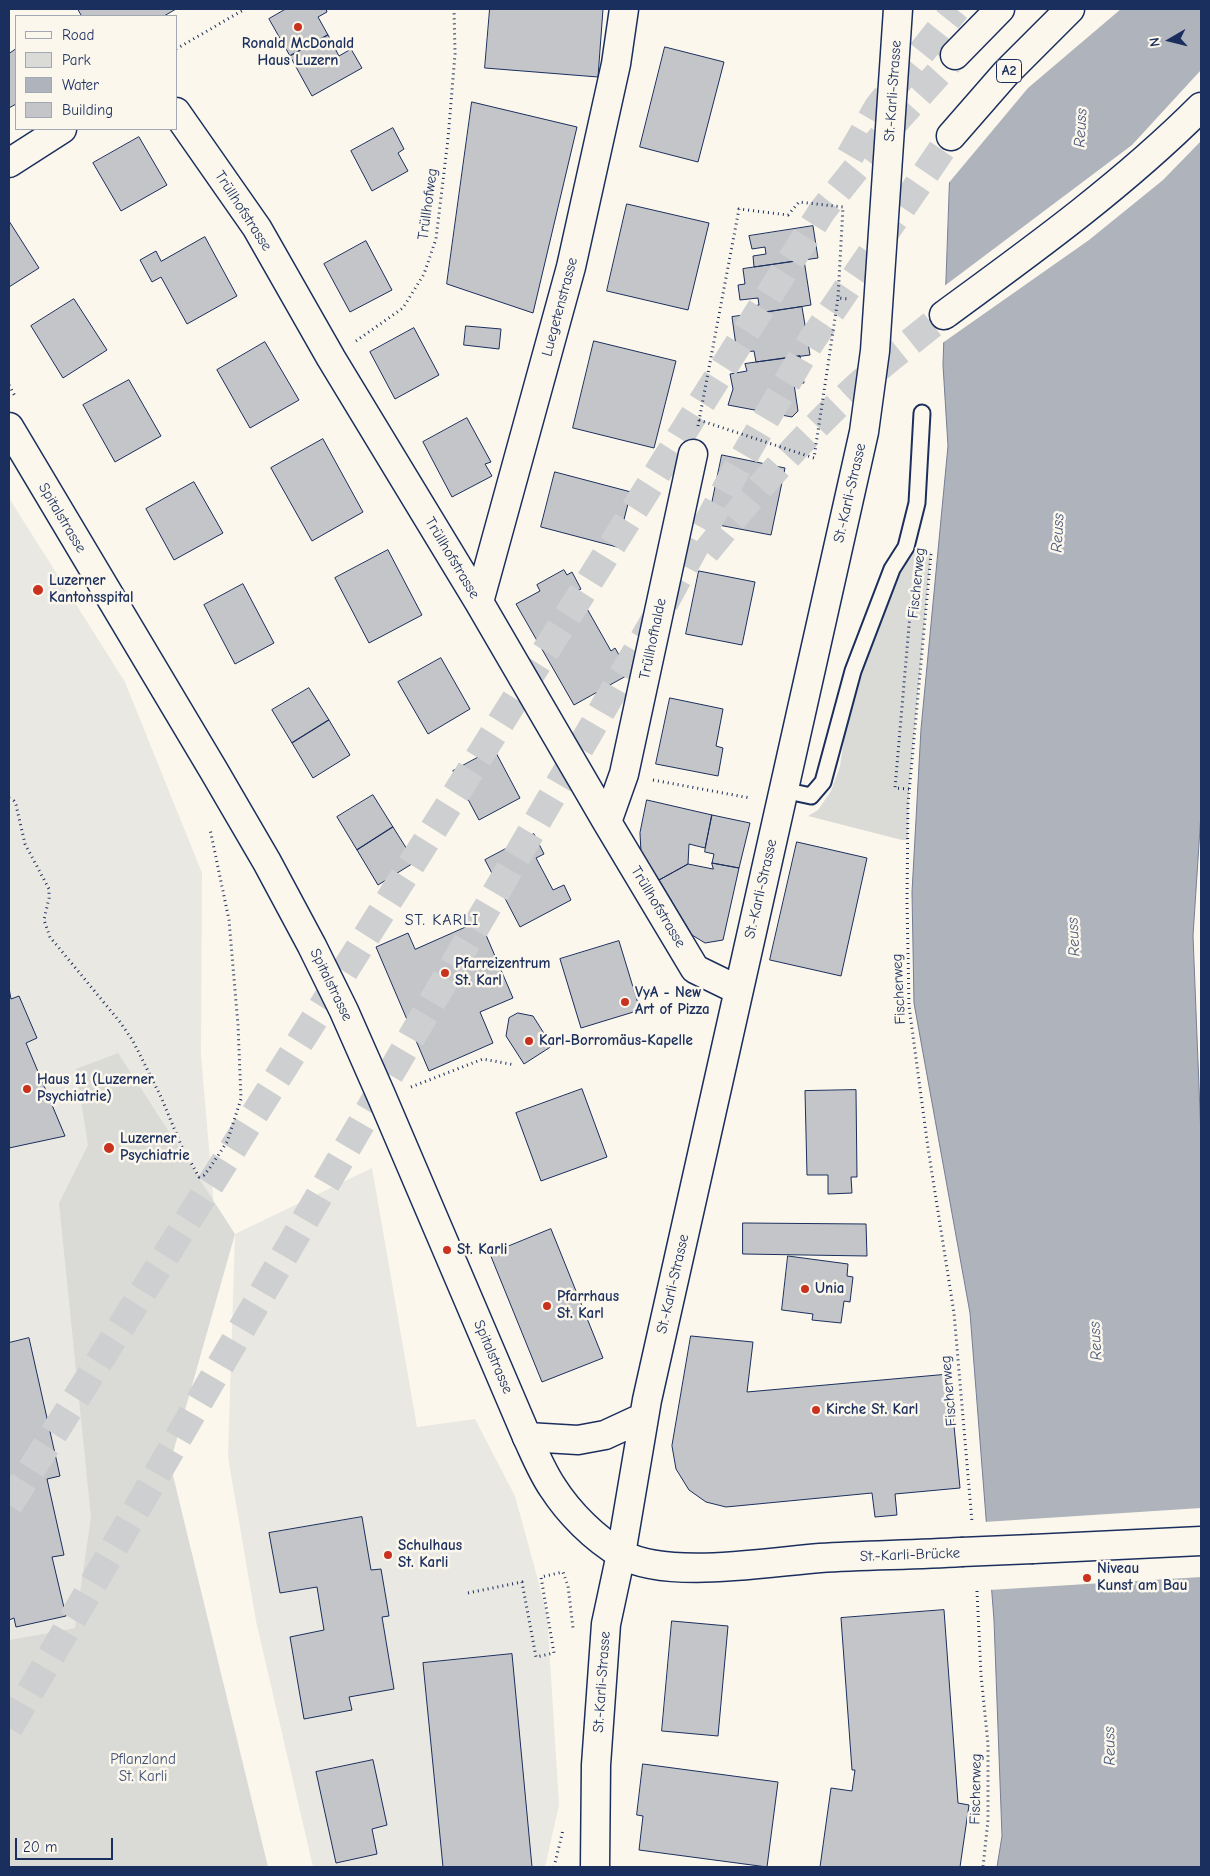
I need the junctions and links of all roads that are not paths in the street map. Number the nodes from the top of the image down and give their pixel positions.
1 (624, 9) edge
2 (898, 9) edge
3 (1000, 9) edge
4 (1070, 9) edge
5 (955, 55) tunnel mouth
6 (1201, 107) edge
7 (178, 115) edge
8 (60, 130) edge
9 (951, 136) tunnel mouth
10 (9, 163) edge
11 (944, 316) tunnel mouth
12 (922, 413) dead end
13 (9, 427) edge
14 (693, 454) road end
15 (479, 602) junction
16 (782, 797) junction
17 (607, 822) junction
18 (738, 990) junction
19 (644, 1417) junction
20 (527, 1437) junction
21 (1201, 1541) edge
22 (621, 1554) junction
23 (595, 1867) edge

1 - 15 main road, Luegetenstrasse
2 - 16 main road, St.-Karli-Strasse
3 - 5 main road
4 - 9 main road, A2
6 - 11 main road
7 - 15 main road, Trüllhofstrasse
8 - 10 main road
12 - 16 lane
13 - 20 main road, Spitalstrasse
14 - 17 main road, Trüllhofhalde
15 - 17 main road, Trüllhofstrasse
16 - 18 main road, St.-Karli-Strasse
17 - 18 main road, Trüllhofstrasse
18 - 19 main road, St.-Karli-Strasse
19 - 20 main road
19 - 22 main road, St.-Karli-Strasse
20 - 22 main road, Spitalstrasse
21 - 22 main road, St.-Karli-Brücke, bridge
22 - 23 main road, St.-Karli-Strasse

